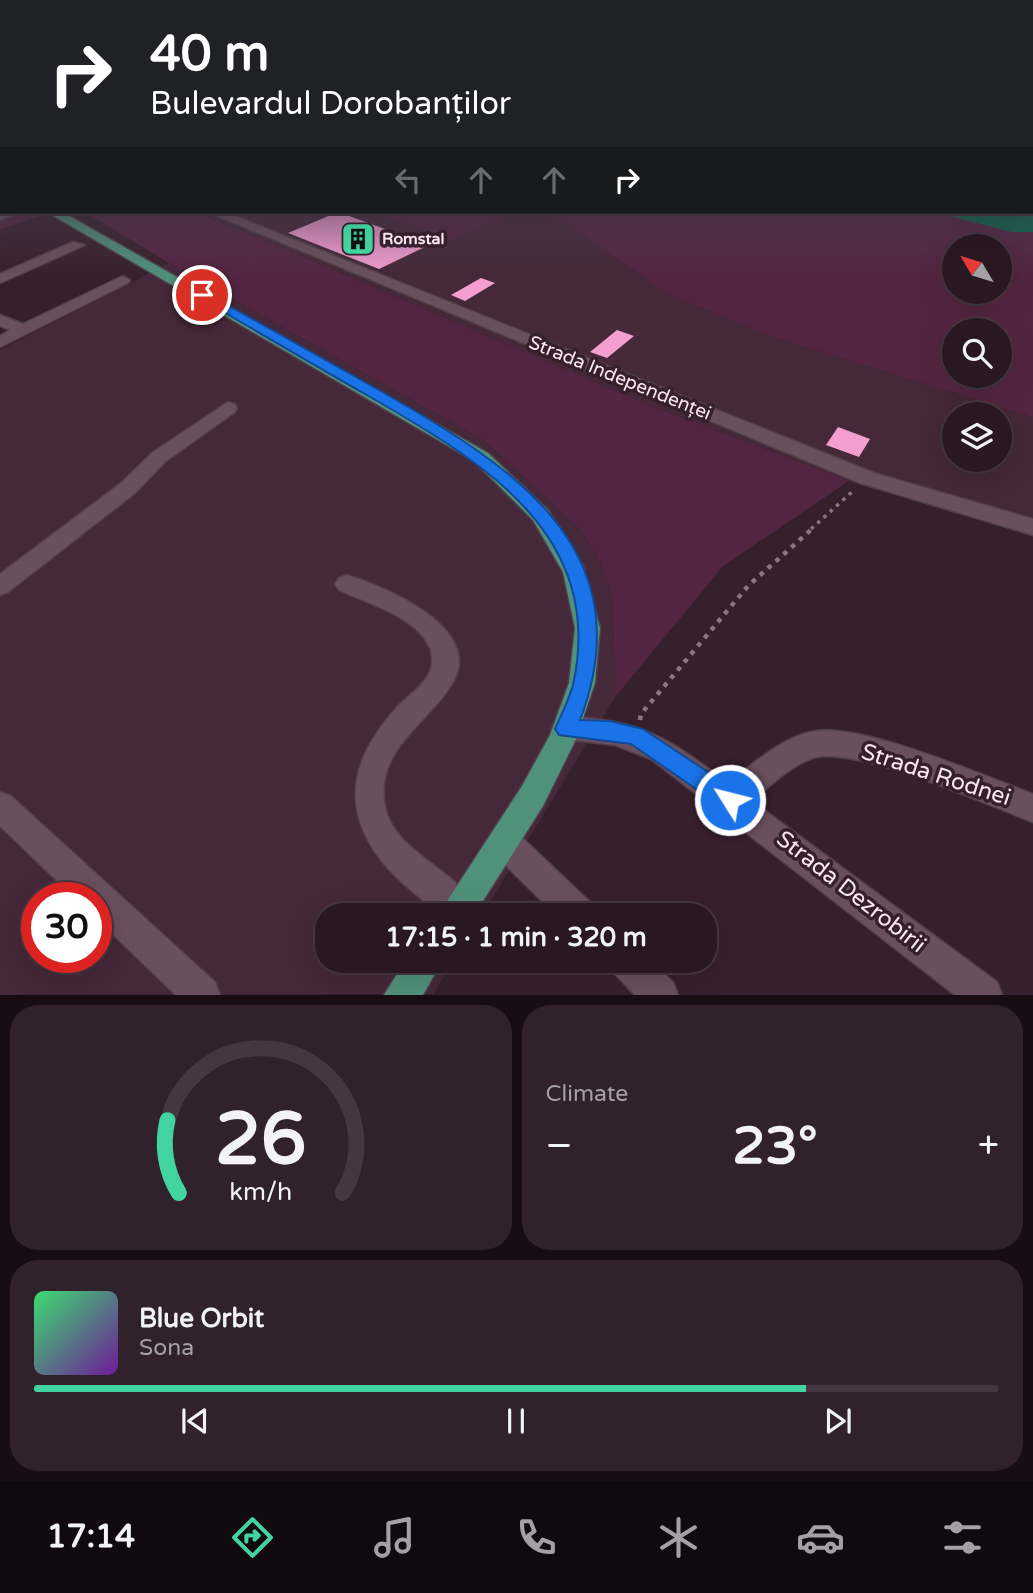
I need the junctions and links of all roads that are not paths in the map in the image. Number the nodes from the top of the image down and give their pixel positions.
1 (56, 214) edge
2 (219, 214) edge
3 (78, 245) dead end
4 (0, 279) edge
5 (123, 280) dead end
6 (0, 320) edge
7 (23, 330) junction
8 (0, 342) edge
9 (228, 408) dead end
10 (1033, 527) edge
11 (347, 584) dead end
12 (0, 586) edge
13 (566, 729) junction
14 (730, 800) junction
15 (0, 806) edge
16 (1033, 808) edge
17 (504, 842) junction
18 (448, 903) edge
19 (463, 903) edge
20 (567, 903) edge
21 (417, 973) edge
22 (638, 973) edge
23 (202, 995) edge
24 (402, 995) edge
25 (660, 995) edge
26 (984, 995) edge

1 - 13 main road
2 - 10 street, Strada Independenței
3 - 4 street
5 - 7 street
6 - 7 street
7 - 8 street
9 - 12 street
11 - 18 street
13 - 14 street, Strada Dezrobirii
13 - 17 main road
14 - 16 street, Strada Rodnei
14 - 26 street, Strada Dezrobirii
15 - 23 street
17 - 19 main road
17 - 20 street
21 - 24 main road
22 - 25 street

